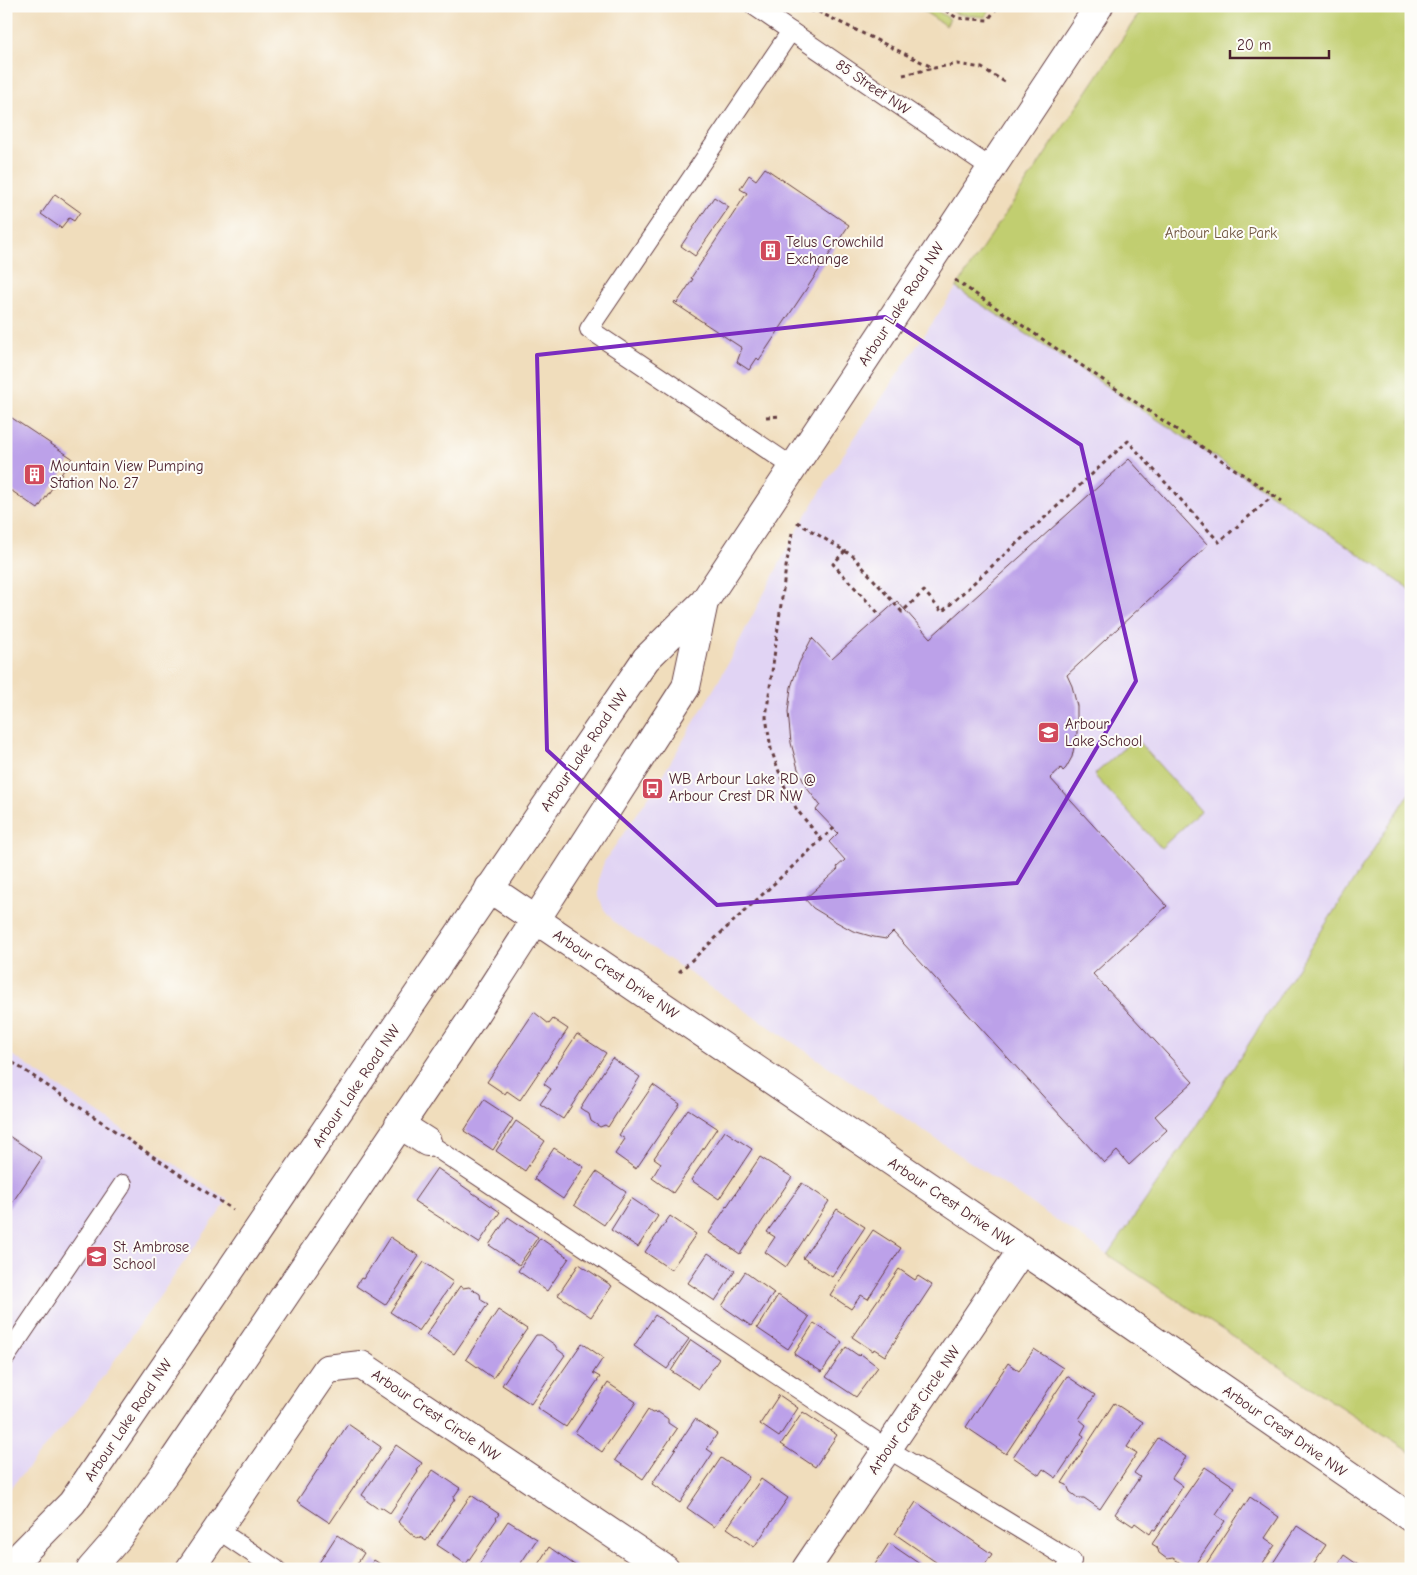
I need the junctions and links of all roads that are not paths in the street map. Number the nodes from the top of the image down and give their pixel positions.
1 (754, 6) edge
2 (1099, 6) edge
3 (791, 31) junction
4 (991, 168) junction
5 (793, 468) junction
6 (704, 602) junction
7 (489, 888) junction
8 (536, 920) junction
9 (399, 1124) junction
10 (427, 1142) joint
11 (123, 1184) dead end
12 (1022, 1250) junction
13 (6, 1356) edge
14 (888, 1449) junction
15 (1411, 1518) edge
16 (218, 1530) junction
17 (7, 1569) edge
18 (91, 1569) edge
19 (190, 1569) edge
20 (276, 1569) edge
21 (665, 1569) edge
22 (806, 1569) edge
23 (1066, 1569) edge

1 - 3 lane, 85 Street NW
2 - 4 street, Arbour Lake Road NW
3 - 4 lane, 85 Street NW
3 - 5 lane
4 - 5 street, Arbour Lake Road NW
5 - 6 street, Arbour Lake Road NW
6 - 7 street, Arbour Lake Road NW
6 - 8 street, Arbour Lake Road NW
7 - 8 street, Arbour Crest Drive NW
7 - 17 street, Arbour Lake Road NW
8 - 9 street, Arbour Lake Road NW
8 - 12 street, Arbour Crest Drive NW
9 - 10 street
9 - 18 street, Arbour Lake Road NW
10 - 14 lane
11 - 13 lane
12 - 14 street, Arbour Crest Circle NW
12 - 15 street, Arbour Crest Drive NW
14 - 22 street, Arbour Crest Circle NW
14 - 23 lane
16 - 19 street, Arbour Crest Circle NW
16 - 20 lane
16 - 21 street, Arbour Crest Circle NW

